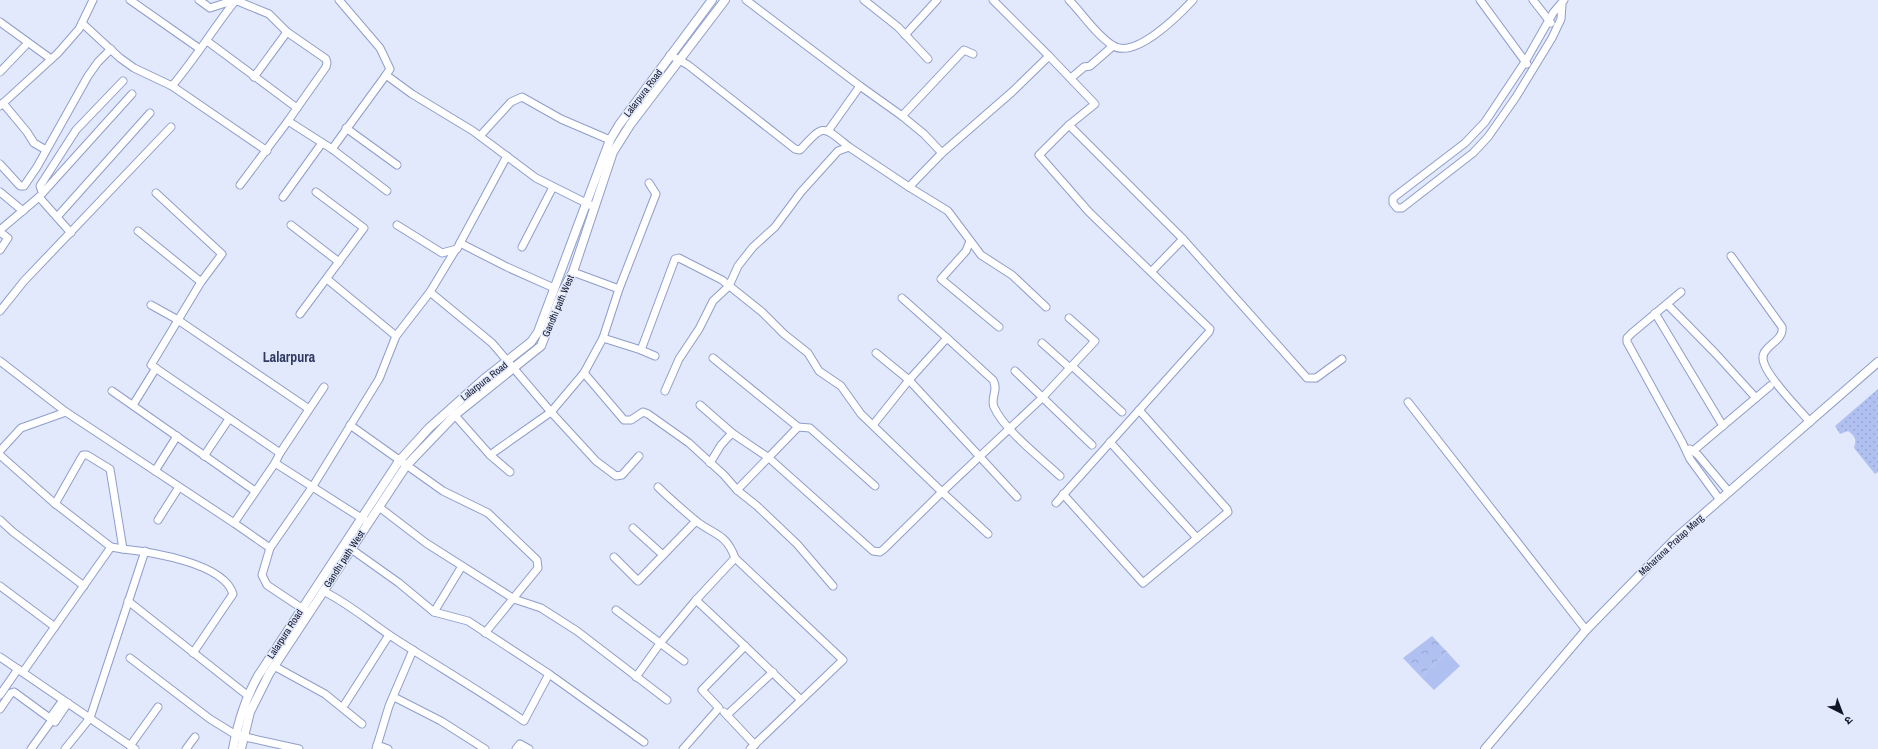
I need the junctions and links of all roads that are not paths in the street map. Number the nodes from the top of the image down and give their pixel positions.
1 (93, 0) edge
2 (130, 0) edge
3 (199, 0) edge
4 (235, 0) edge
5 (712, 0) edge
6 (725, 0) edge
7 (746, 0) edge
8 (864, 0) edge
9 (937, 0) edge
10 (993, 0) edge
11 (1069, 0) edge
12 (1193, 0) edge
13 (1480, 0) edge
14 (1533, 0) edge
15 (342, 1) edge
16 (1563, 2) edge
17 (1549, 20) junction
18 (0, 22) edge
19 (82, 23) junction
20 (1556, 28) junction
21 (287, 32) junction
22 (905, 35) junction
23 (207, 41) junction
24 (24, 46) dead end
25 (1113, 46) junction
26 (111, 49) junction
27 (200, 49) junction
28 (973, 54) dead end
29 (670, 55) junction
30 (1049, 56) junction
31 (51, 59) junction
32 (679, 59) junction
33 (928, 59) dead end
34 (1525, 62) junction
35 (1532, 70) junction
36 (0, 72) edge
37 (386, 75) junction
38 (254, 77) junction
39 (1071, 78) junction
40 (123, 81) dead end
41 (172, 86) junction
42 (860, 86) junction
43 (1506, 91) junction
44 (132, 94) dead end
45 (1516, 97) junction
46 (1, 104) edge
47 (297, 108) junction
48 (150, 113) dead end
49 (902, 116) junction
50 (1488, 118) junction
51 (288, 121) junction
52 (1069, 125) junction
53 (171, 127) dead end
54 (1496, 127) junction
55 (346, 128) junction
56 (828, 130) junction
57 (480, 136) junction
58 (610, 140) junction
59 (322, 143) junction
60 (849, 147) junction
61 (332, 149) junction
62 (46, 150) junction
63 (267, 150) junction
64 (942, 153) junction
65 (507, 156) junction
66 (0, 164) edge
67 (397, 165) dead end
68 (648, 183) dead end
69 (240, 184) dead end
70 (553, 187) junction
71 (909, 187) junction
72 (0, 192) edge
73 (316, 192) dead end
74 (387, 192) dead end
75 (156, 193) dead end
76 (41, 195) junction
77 (283, 197) dead end
78 (586, 203) junction
79 (594, 207) junction
80 (22, 211) junction
81 (57, 217) junction
82 (291, 225) dead end
83 (397, 226) dead end
84 (0, 231) edge
85 (138, 231) dead end
86 (71, 233) junction
87 (1183, 239) junction
88 (970, 241) junction
89 (458, 246) junction
90 (522, 247) dead end
91 (0, 250) edge
92 (1731, 256) dead end
93 (339, 262) junction
94 (1152, 271) junction
95 (573, 272) junction
96 (327, 279) junction
97 (202, 282) junction
98 (729, 286) junction
99 (554, 288) junction
100 (619, 289) junction
101 (430, 292) junction
102 (1681, 292) dead end
103 (902, 298) dead end
104 (1667, 304) junction
105 (151, 305) dead end
106 (1046, 307) dead end
107 (0, 311) edge
108 (300, 314) dead end
109 (1655, 314) junction
110 (1069, 318) dead end
111 (178, 320) junction
112 (999, 327) dead end
113 (396, 336) junction
114 (603, 338) junction
115 (947, 338) junction
116 (1042, 343) dead end
117 (641, 350) junction
118 (876, 353) dead end
119 (655, 356) dead end
120 (713, 358) dead end
121 (1342, 359) dead end
122 (0, 361) edge
123 (508, 361) junction
124 (1878, 362) edge
125 (1071, 367) junction
126 (156, 368) junction
127 (514, 368) junction
128 (1015, 371) dead end
129 (584, 373) junction
130 (909, 380) junction
131 (1770, 386) dead end
132 (324, 387) dead end
133 (112, 391) dead end
134 (665, 391) dead end
135 (1042, 398) junction
136 (1756, 398) junction
137 (1408, 402) dead end
138 (134, 404) junction
139 (700, 405) dead end
140 (449, 408) junction
141 (309, 410) junction
142 (1139, 410) junction
143 (66, 412) junction
144 (551, 412) junction
145 (1122, 412) dead end
146 (455, 415) junction
147 (229, 419) junction
148 (1810, 422) junction
149 (350, 425) junction
150 (874, 425) junction
151 (1723, 426) junction
152 (798, 427) junction
153 (1010, 429) junction
154 (732, 432) junction
155 (177, 436) junction
156 (1110, 442) junction
157 (1682, 442) junction
158 (1092, 445) dead end
159 (0, 451) edge
160 (1693, 451) junction
161 (280, 453) junction
162 (0, 455) edge
163 (490, 455) junction
164 (204, 456) junction
165 (639, 456) dead end
166 (980, 457) junction
167 (768, 458) junction
168 (275, 463) junction
169 (403, 463) junction
170 (710, 463) junction
171 (155, 471) junction
172 (510, 472) dead end
173 (1060, 476) dead end
174 (313, 486) junction
175 (875, 486) dead end
176 (179, 487) junction
177 (658, 487) dead end
178 (736, 490) junction
179 (255, 491) junction
180 (942, 492) junction
181 (1729, 492) junction
182 (1064, 494) junction
183 (1017, 497) dead end
184 (1720, 500) junction
185 (1056, 502) dead end
186 (55, 504) junction
187 (379, 507) junction
188 (0, 520) edge
189 (158, 520) dead end
190 (365, 520) junction
191 (696, 521) junction
192 (234, 523) junction
193 (633, 528) dead end
194 (988, 534) dead end
195 (1197, 538) junction
196 (348, 546) junction
197 (111, 547) junction
198 (270, 548) junction
199 (123, 549) junction
200 (145, 551) junction
201 (663, 555) junction
202 (614, 557) dead end
203 (735, 558) junction
204 (462, 566) junction
205 (0, 586) edge
206 (84, 586) junction
207 (833, 586) dead end
208 (323, 591) junction
209 (514, 599) junction
210 (696, 600) junction
211 (128, 601) junction
212 (305, 610) junction
213 (616, 610) dead end
214 (434, 612) junction
215 (55, 627) junction
216 (1586, 630) junction
217 (485, 633) junction
218 (389, 635) junction
219 (661, 642) junction
220 (745, 646) junction
221 (413, 650) junction
222 (193, 653) junction
223 (0, 657) edge
224 (130, 658) dead end
225 (684, 661) dead end
226 (274, 666) junction
227 (20, 671) junction
228 (773, 672) junction
229 (549, 674) junction
230 (636, 677) junction
231 (3, 685) edge
232 (0, 695) edge
233 (247, 695) junction
234 (394, 697) junction
235 (667, 700) dead end
236 (801, 700) junction
237 (66, 702) junction
238 (158, 707) dead end
239 (343, 707) junction
240 (0, 708) edge
241 (719, 708) junction
242 (727, 715) junction
243 (90, 718) junction
244 (52, 720) junction
245 (362, 724) dead end
246 (240, 736) junction
247 (195, 737) dead end
248 (644, 742) dead end
249 (133, 747) edge
250 (377, 747) edge
251 (752, 747) edge
252 (31, 749) edge
253 (65, 749) edge
254 (186, 749) edge
255 (233, 749) edge
256 (241, 749) edge
257 (300, 749) edge
258 (388, 749) edge
259 (486, 749) edge
260 (516, 749) edge
261 (529, 749) edge
262 (683, 749) edge
263 (1485, 749) edge

1 - 19 street
2 - 27 street
3 - 4 street
4 - 21 street
4 - 23 street
5 - 29 street, Lalarpura Road
6 - 32 street, Gandhi path West
7 - 42 street
8 - 22 street
9 - 22 street
10 - 30 street
11 - 25 street
12 - 25 street
13 - 34 street
14 - 17 street
15 - 37 street
16 - 17 street
16 - 20 street
17 - 20 street
17 - 34 street
18 - 31 street
19 - 26 street
19 - 31 street
20 - 35 street
21 - 38 street
21 - 47 street
22 - 33 street
23 - 27 street
23 - 38 street
24 - 36 street
25 - 39 street
26 - 41 street
26 - 62 street
27 - 41 street
28 - 49 street
29 - 32 street
29 - 58 street, Lalarpura Road
30 - 39 street
30 - 64 street
31 - 46 street
32 - 56 street
32 - 79 street, Gandhi path West
34 - 35 street
34 - 43 street
35 - 45 street
37 - 55 street
37 - 57 street
38 - 47 street
39 - 52 street
40 - 76 street
41 - 63 street
42 - 49 street
42 - 56 street
43 - 45 street
43 - 50 street
44 - 76 street
45 - 54 street
46 - 62 street
47 - 51 street
48 - 81 street
49 - 64 street
50 - 54 street
50 - 54 street
51 - 59 street
51 - 63 street
52 - 87 street
52 - 94 street
53 - 86 street
55 - 61 street
55 - 67 street
56 - 60 street
57 - 58 street
57 - 65 street
58 - 78 street, Lalarpura Road
59 - 61 street
59 - 77 street
60 - 71 street
60 - 98 street
61 - 74 street
62 - 66 street
63 - 69 street
64 - 71 street
65 - 70 street
65 - 89 street
68 - 100 street
70 - 78 street
70 - 90 street
71 - 88 street
72 - 80 street
73 - 93 street
75 - 97 street
76 - 80 street
76 - 81 street
78 - 79 street
78 - 99 street, Lalarpura Road
79 - 95 street, Gandhi path West
80 - 84 street
81 - 86 street
82 - 93 street
83 - 89 street
84 - 91 street
85 - 97 street
86 - 107 street
87 - 94 street
87 - 121 street
88 - 106 street
88 - 112 street
89 - 99 street
89 - 101 street
92 - 148 street
93 - 96 street
94 - 142 street
95 - 100 street
95 - 127 street, Gandhi path West
96 - 108 street
96 - 113 street
97 - 111 street
98 - 117 street
98 - 134 street
98 - 150 street
99 - 123 street, Lalarpura Road
100 - 114 street
101 - 113 street
101 - 123 street
102 - 104 street
103 - 115 street
104 - 109 street
104 - 136 street
105 - 111 street
109 - 151 street
109 - 157 street
110 - 125 street
111 - 126 street
111 - 141 street
113 - 149 street
114 - 117 street
114 - 129 street
115 - 130 street
115 - 153 street
116 - 125 street
117 - 119 street
118 - 130 street
120 - 152 street
122 - 143 street
123 - 127 street
123 - 140 street, Lalarpura Road
124 - 148 street, Maharana Pratap Marg
125 - 135 street
125 - 145 street
126 - 138 street
126 - 147 street
127 - 144 street
127 - 146 street, Gandhi path West
128 - 135 street
129 - 144 street
129 - 170 street
130 - 150 street
130 - 166 street
131 - 136 street
132 - 141 street
133 - 138 street
135 - 153 street
135 - 158 street
136 - 151 street
137 - 216 street
138 - 155 street
139 - 154 street
140 - 146 street
140 - 169 street, Lalarpura Road
141 - 161 street
142 - 156 street
142 - 195 street
143 - 159 street
143 - 171 street
144 - 163 street
144 - 165 street
146 - 163 street
146 - 169 street, Gandhi path West
147 - 161 street
147 - 164 street
148 - 181 street, Maharana Pratap Marg
149 - 169 street
149 - 174 street
150 - 180 street
151 - 160 street
152 - 167 street
152 - 175 street
153 - 166 street
153 - 173 street
154 - 167 street
154 - 170 street
155 - 164 street
155 - 171 street
156 - 182 street
156 - 195 street
157 - 160 street
157 - 184 street
160 - 181 street
161 - 168 street
162 - 186 street
163 - 172 street
164 - 179 street
166 - 180 street
166 - 183 street
167 - 178 street
167 - 180 street
168 - 174 street
168 - 179 street
169 - 187 street, Gandhi path West
169 - 190 street, Lalarpura Road
169 - 209 street
170 - 178 street
171 - 176 street
174 - 190 street
174 - 198 street
176 - 189 street
176 - 192 street
177 - 191 street
178 - 207 street
179 - 192 street
180 - 194 street
181 - 184 street, Maharana Pratap Marg
182 - 185 street
182 - 195 street
184 - 216 street, Maharana Pratap Marg
186 - 197 street
186 - 199 street
187 - 190 street, Gandhi path West
187 - 204 street
188 - 206 street
190 - 196 street, Gandhi path West
191 - 201 street
191 - 203 street
192 - 198 street
193 - 201 street
196 - 208 street, Gandhi path West
196 - 212 street, Lalarpura Road
196 - 214 street
197 - 199 street
197 - 206 street
198 - 212 street
199 - 200 street
200 - 211 street
200 - 222 street
201 - 202 street
203 - 210 street
203 - 236 street
204 - 209 street
204 - 214 street
205 - 215 street
206 - 215 street
208 - 212 street, Gandhi path West
208 - 218 street
209 - 217 street
209 - 230 street
210 - 219 street
210 - 220 street
211 - 222 street
211 - 243 street
212 - 226 street
212 - 233 street, Lalarpura Road
213 - 219 street
214 - 217 street
215 - 227 street
216 - 263 street, Maharana Pratap Marg
217 - 229 street
218 - 221 street
218 - 239 street
219 - 225 street
219 - 230 street
220 - 228 street
220 - 241 street
221 - 229 street
221 - 234 street
222 - 233 street
223 - 227 street
224 - 246 street
226 - 239 street
226 - 246 street
227 - 231 street
227 - 237 street
228 - 236 street
228 - 242 street
229 - 248 street
230 - 235 street
231 - 232 street
233 - 246 street, Lalarpura Road
234 - 250 street
234 - 259 street
236 - 251 street
237 - 243 street
237 - 244 street
238 - 249 street
239 - 245 street
240 - 244 street
241 - 242 street
241 - 262 street
242 - 251 street
243 - 249 street
243 - 253 street
244 - 252 street
246 - 255 street, Lalarpura Road
246 - 256 street
246 - 257 street
247 - 254 street
250 - 258 street
260 - 261 street

